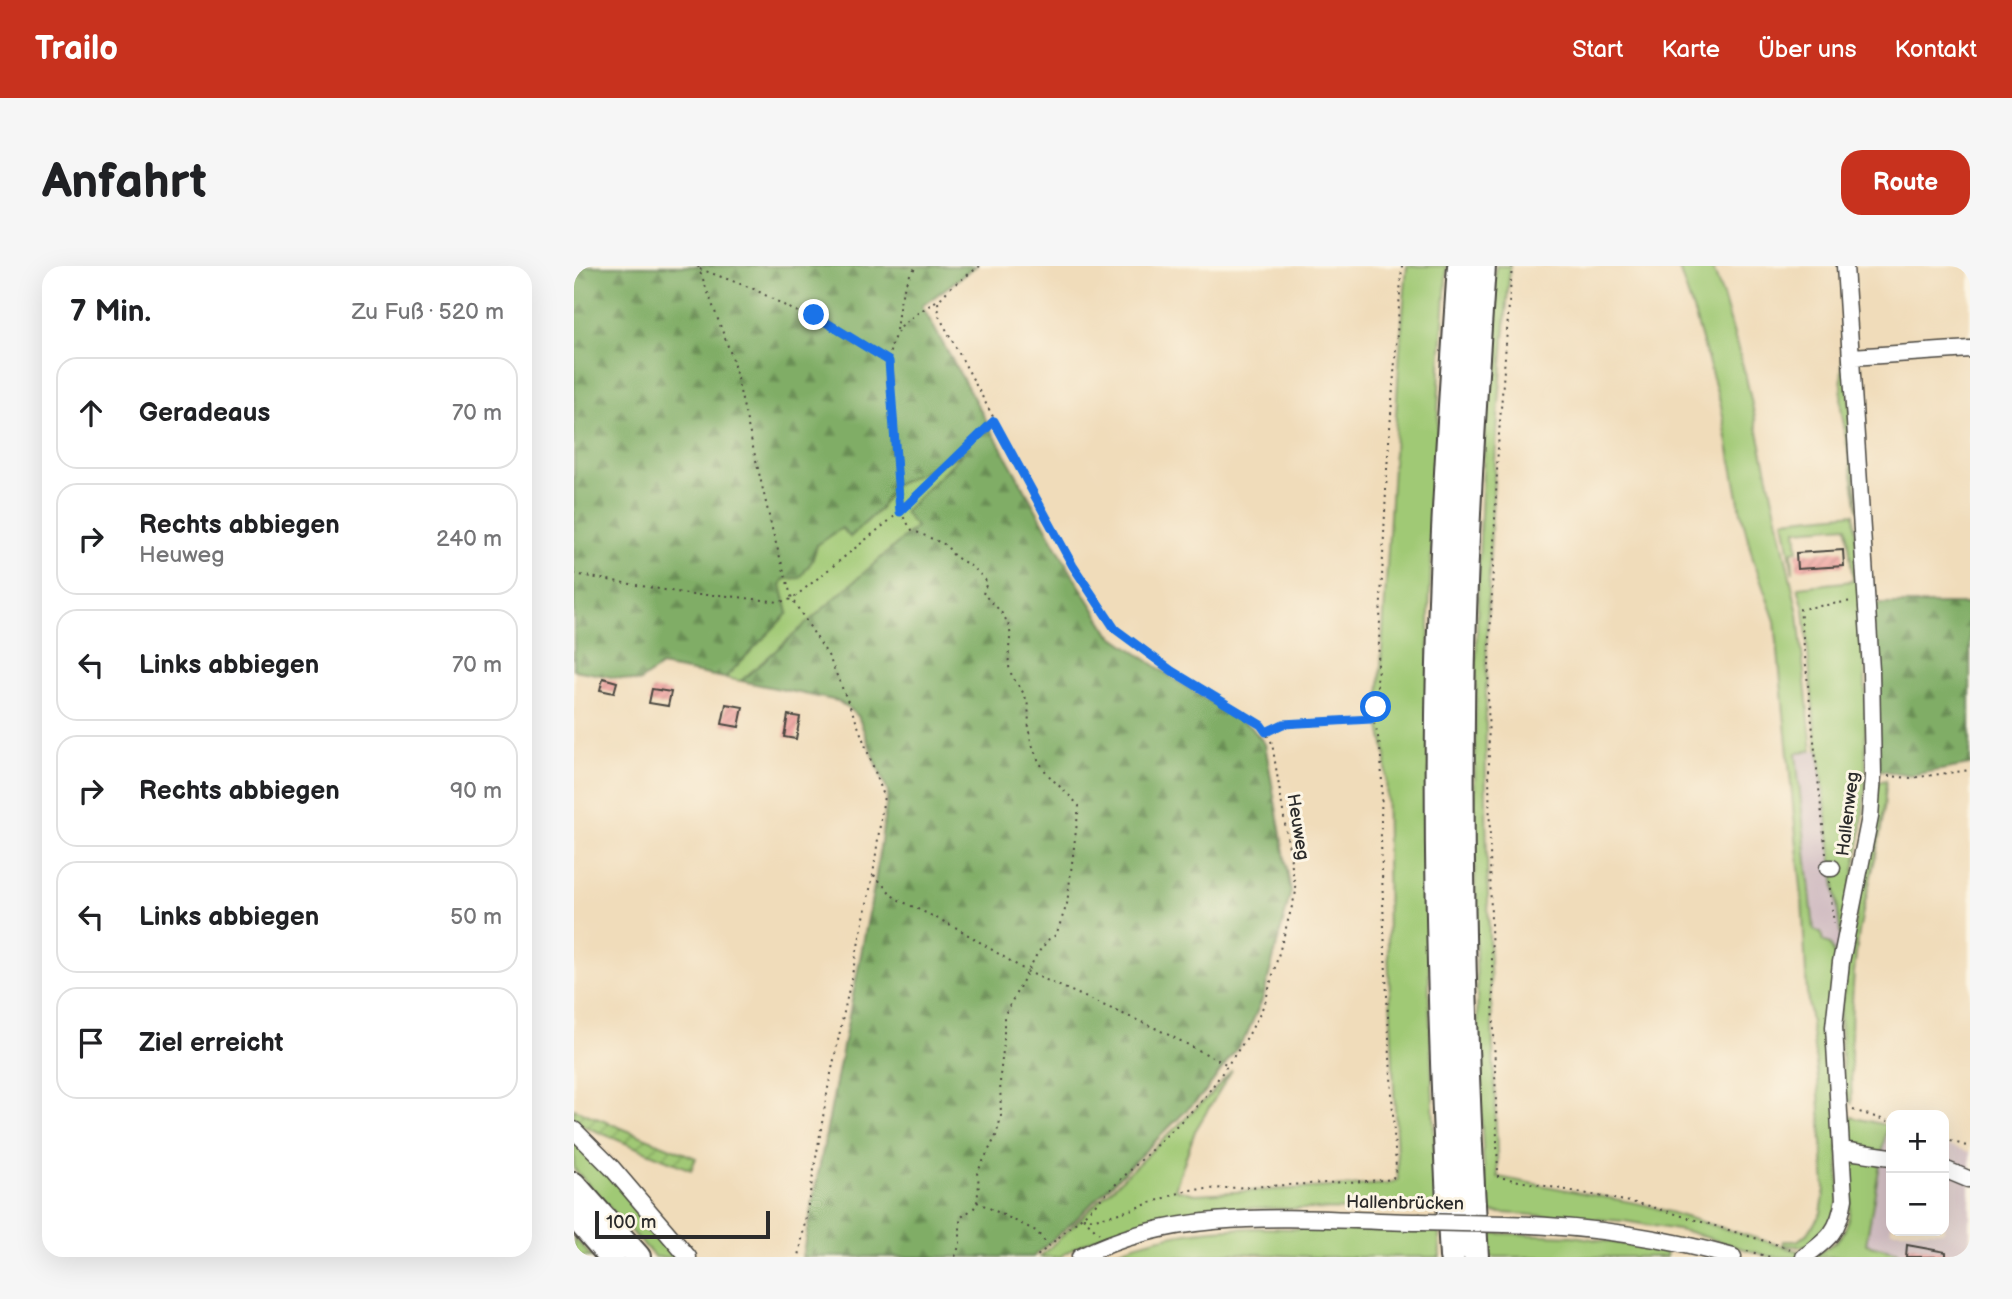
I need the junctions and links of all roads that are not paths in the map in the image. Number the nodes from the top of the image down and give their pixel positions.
1 (1460, 266) edge
2 (1483, 266) edge
3 (1845, 266) edge
4 (1965, 349) edge
5 (1852, 357) junction
6 (574, 1130) edge
7 (1841, 1150) junction
8 (1886, 1156) edge
9 (1949, 1171) edge
10 (1968, 1179) dead end
11 (574, 1185) edge
12 (574, 1215) edge
13 (1740, 1254) edge
14 (1808, 1256) edge
15 (611, 1257) edge
16 (638, 1257) edge
17 (688, 1257) edge
18 (1080, 1257) edge
19 (1452, 1257) edge
20 (1476, 1257) edge

1 - 19 highway
2 - 20 highway
3 - 5 street, Hallenweg
4 - 5 street
5 - 7 street, Hallenweg
6 - 17 street
7 - 8 street
7 - 14 street, Hallenweg
9 - 10 street
11 - 16 highway
12 - 15 highway
13 - 18 street, Hallenbrücken, bridge

